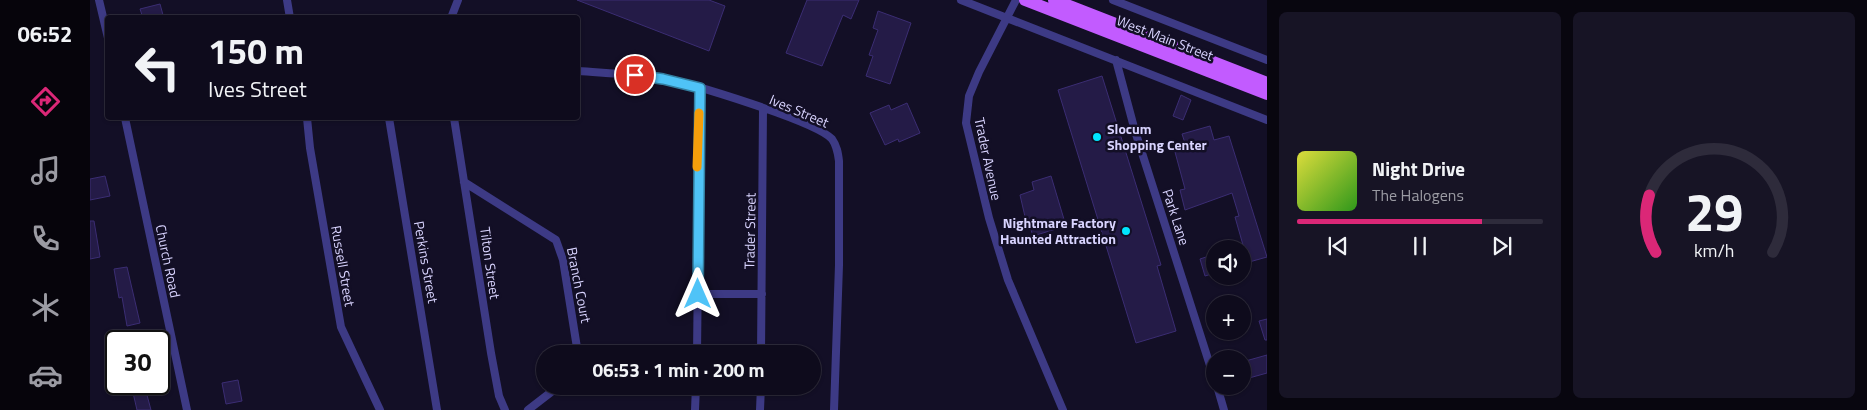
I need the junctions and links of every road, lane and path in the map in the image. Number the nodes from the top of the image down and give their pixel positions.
1 (99, 0) edge
2 (287, 0) edge
3 (458, 0) edge
4 (961, 0) edge
5 (1016, 0) edge
6 (1025, 0) edge
7 (1054, 0) edge
8 (1113, 0) edge
9 (290, 15) edge
10 (452, 15) edge
11 (1008, 19) junction
12 (105, 25) edge
13 (1116, 60) junction
14 (1267, 60) edge
15 (580, 71) edge
16 (1267, 83) edge
17 (700, 88) junction
18 (1267, 94) edge
19 (763, 109) junction
20 (125, 120) edge
21 (307, 120) edge
22 (389, 120) edge
23 (454, 120) edge
24 (1267, 120) edge
25 (464, 182) junction
26 (698, 294) junction
27 (762, 294) junction
28 (577, 345) edge
29 (697, 345) edge
30 (761, 345) edge
31 (1206, 353) edge
32 (547, 395) edge
33 (696, 395) edge
34 (761, 395) edge
35 (1220, 395) edge
36 (188, 410) edge
37 (380, 410) edge
38 (437, 410) edge
39 (506, 410) edge
40 (528, 410) edge
41 (695, 410) edge
42 (760, 410) edge
43 (834, 410) edge
44 (1063, 410) edge
45 (1224, 410) edge

1 - 12 street
2 - 9 street
3 - 10 street
4 - 11 street
5 - 11 street, Trader Avenue
6 - 18 main road, West Main Street
7 - 16 main road, West Main Street
8 - 14 street
11 - 13 street
11 - 44 street, Trader Avenue
13 - 24 street
13 - 31 street, Park Lane
15 - 17 street, Ives Street
17 - 19 street, Ives Street
17 - 26 street
19 - 27 street, Trader Street
19 - 43 street, Ives Street
20 - 36 street, Church Road
21 - 37 street, Russell Street
22 - 38 street, Perkins Street
23 - 25 street, Tilton Street
25 - 28 street, Branch Court
25 - 39 street, Tilton Street
26 - 27 street
26 - 29 street
27 - 30 street, Trader Street
32 - 40 street
33 - 41 street
34 - 42 street
35 - 45 street

